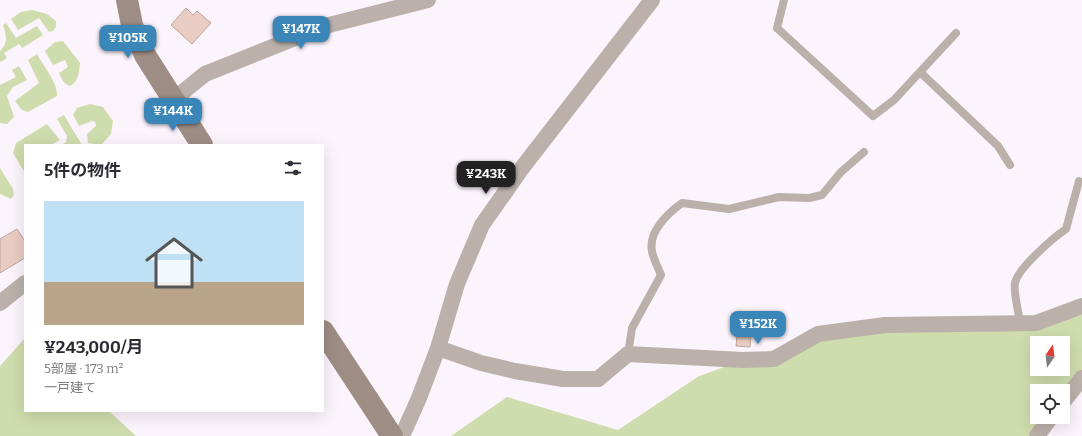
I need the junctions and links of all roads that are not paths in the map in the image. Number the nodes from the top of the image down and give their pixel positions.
1 (127, 0) edge
2 (428, 0) edge
3 (652, 0) edge
4 (784, 0) edge
5 (956, 33) dead end
6 (920, 72) junction
7 (173, 100) junction
8 (201, 144) edge
9 (864, 152) dead end
10 (1010, 165) dead end
11 (1079, 181) dead end
12 (24, 284) edge
13 (0, 303) edge
14 (1082, 306) edge
15 (1020, 323) junction
16 (324, 333) edge
17 (438, 348) junction
18 (628, 354) junction
19 (1082, 378) edge
20 (1070, 393) edge
21 (1045, 424) edge
22 (392, 436) edge
23 (402, 436) edge
24 (1036, 436) edge

1 - 7 street
2 - 7 street
3 - 17 street
4 - 6 lane
5 - 6 lane
6 - 10 lane
7 - 8 street
9 - 18 lane
11 - 15 lane
12 - 13 street
14 - 15 street
15 - 18 street
16 - 22 street
17 - 18 street
17 - 23 street
19 - 20 street
21 - 24 street

